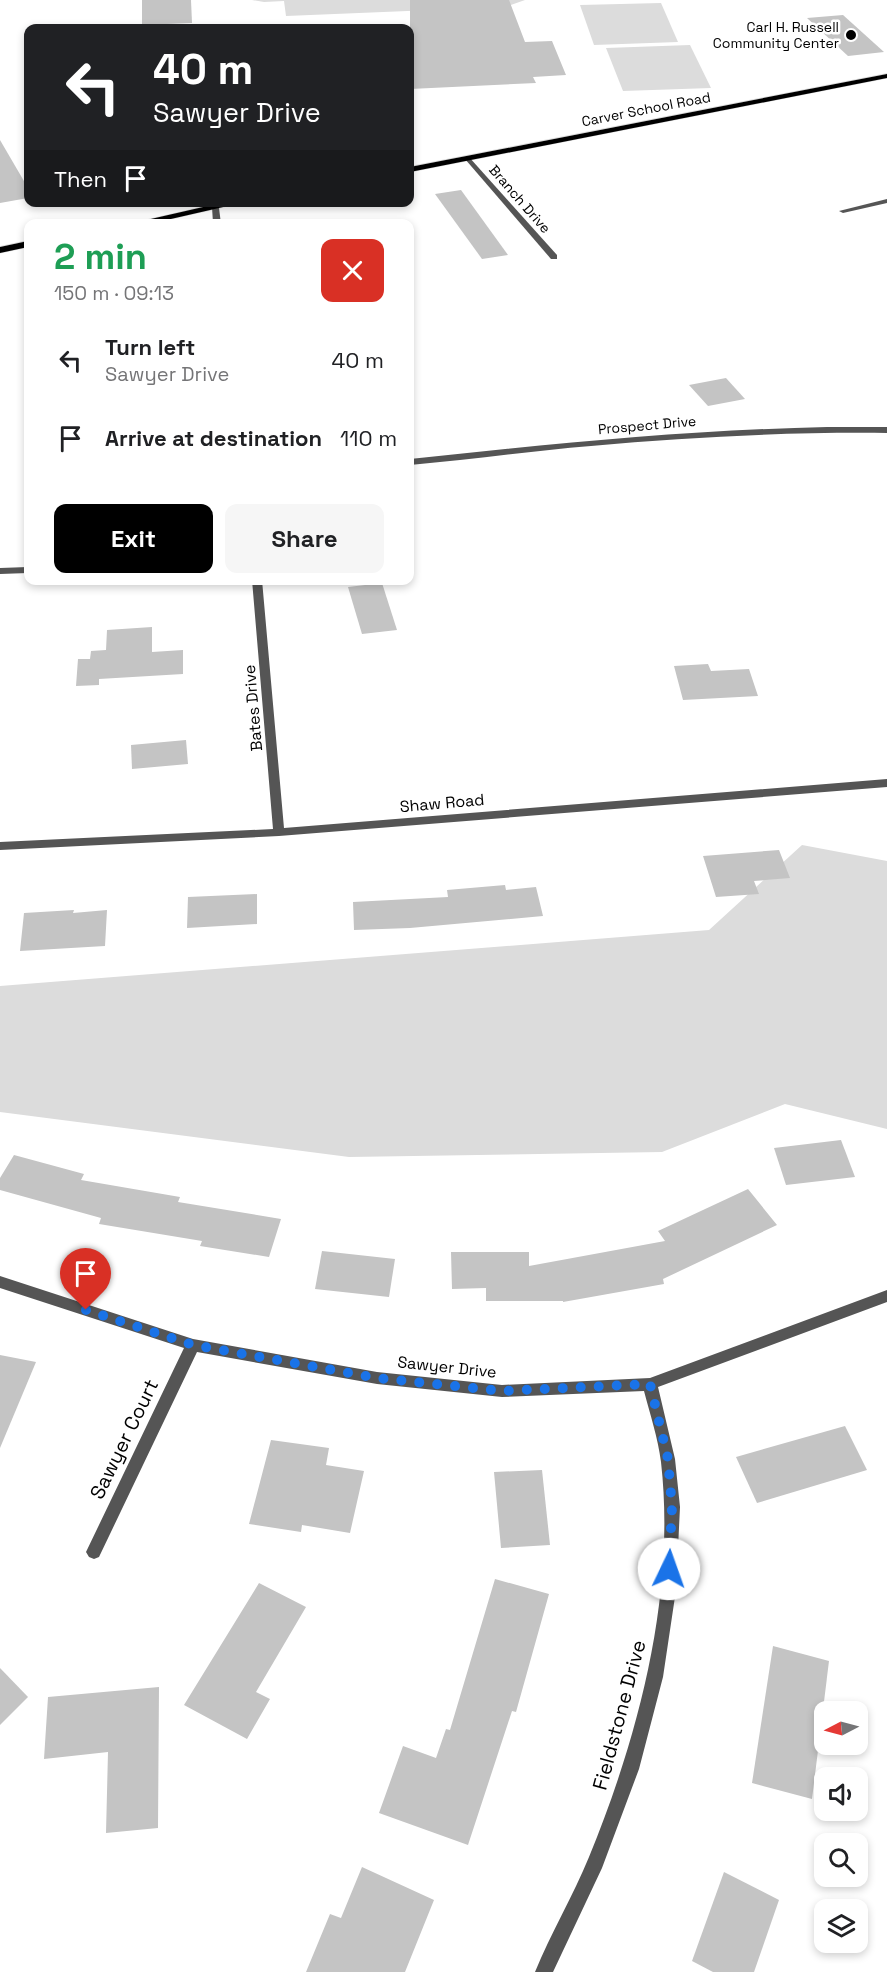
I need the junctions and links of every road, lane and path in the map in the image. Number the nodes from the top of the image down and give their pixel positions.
1 (886, 77) edge
2 (467, 158) junction
3 (414, 169) edge
4 (887, 201) edge
5 (215, 207) joint
6 (843, 211) dead end
7 (158, 219) edge
8 (216, 219) edge
9 (24, 245) edge
10 (0, 250) edge
11 (554, 257) dead end
12 (887, 429) edge
13 (414, 462) edge
14 (24, 570) edge
15 (0, 571) edge
16 (257, 585) edge
17 (887, 783) edge
18 (279, 832) junction
19 (0, 846) edge
20 (0, 1282) edge
21 (887, 1296) edge
22 (193, 1345) junction
23 (650, 1384) junction
24 (94, 1552) dead end
25 (544, 1972) edge

1 - 2 main road, Carver School Road
2 - 3 main road, Carver School Road
2 - 11 street, Branch Drive
4 - 6 street
5 - 7 main road
5 - 8 street
9 - 10 main road
12 - 13 street, Prospect Drive
14 - 15 street
16 - 18 street, Bates Drive
17 - 18 street, Shaw Road
18 - 19 street, Shaw Road
20 - 22 street, Sawyer Drive
21 - 23 street, Sawyer Drive
22 - 23 street, Sawyer Drive
22 - 24 street, Sawyer Court
23 - 25 street, Fieldstone Drive

